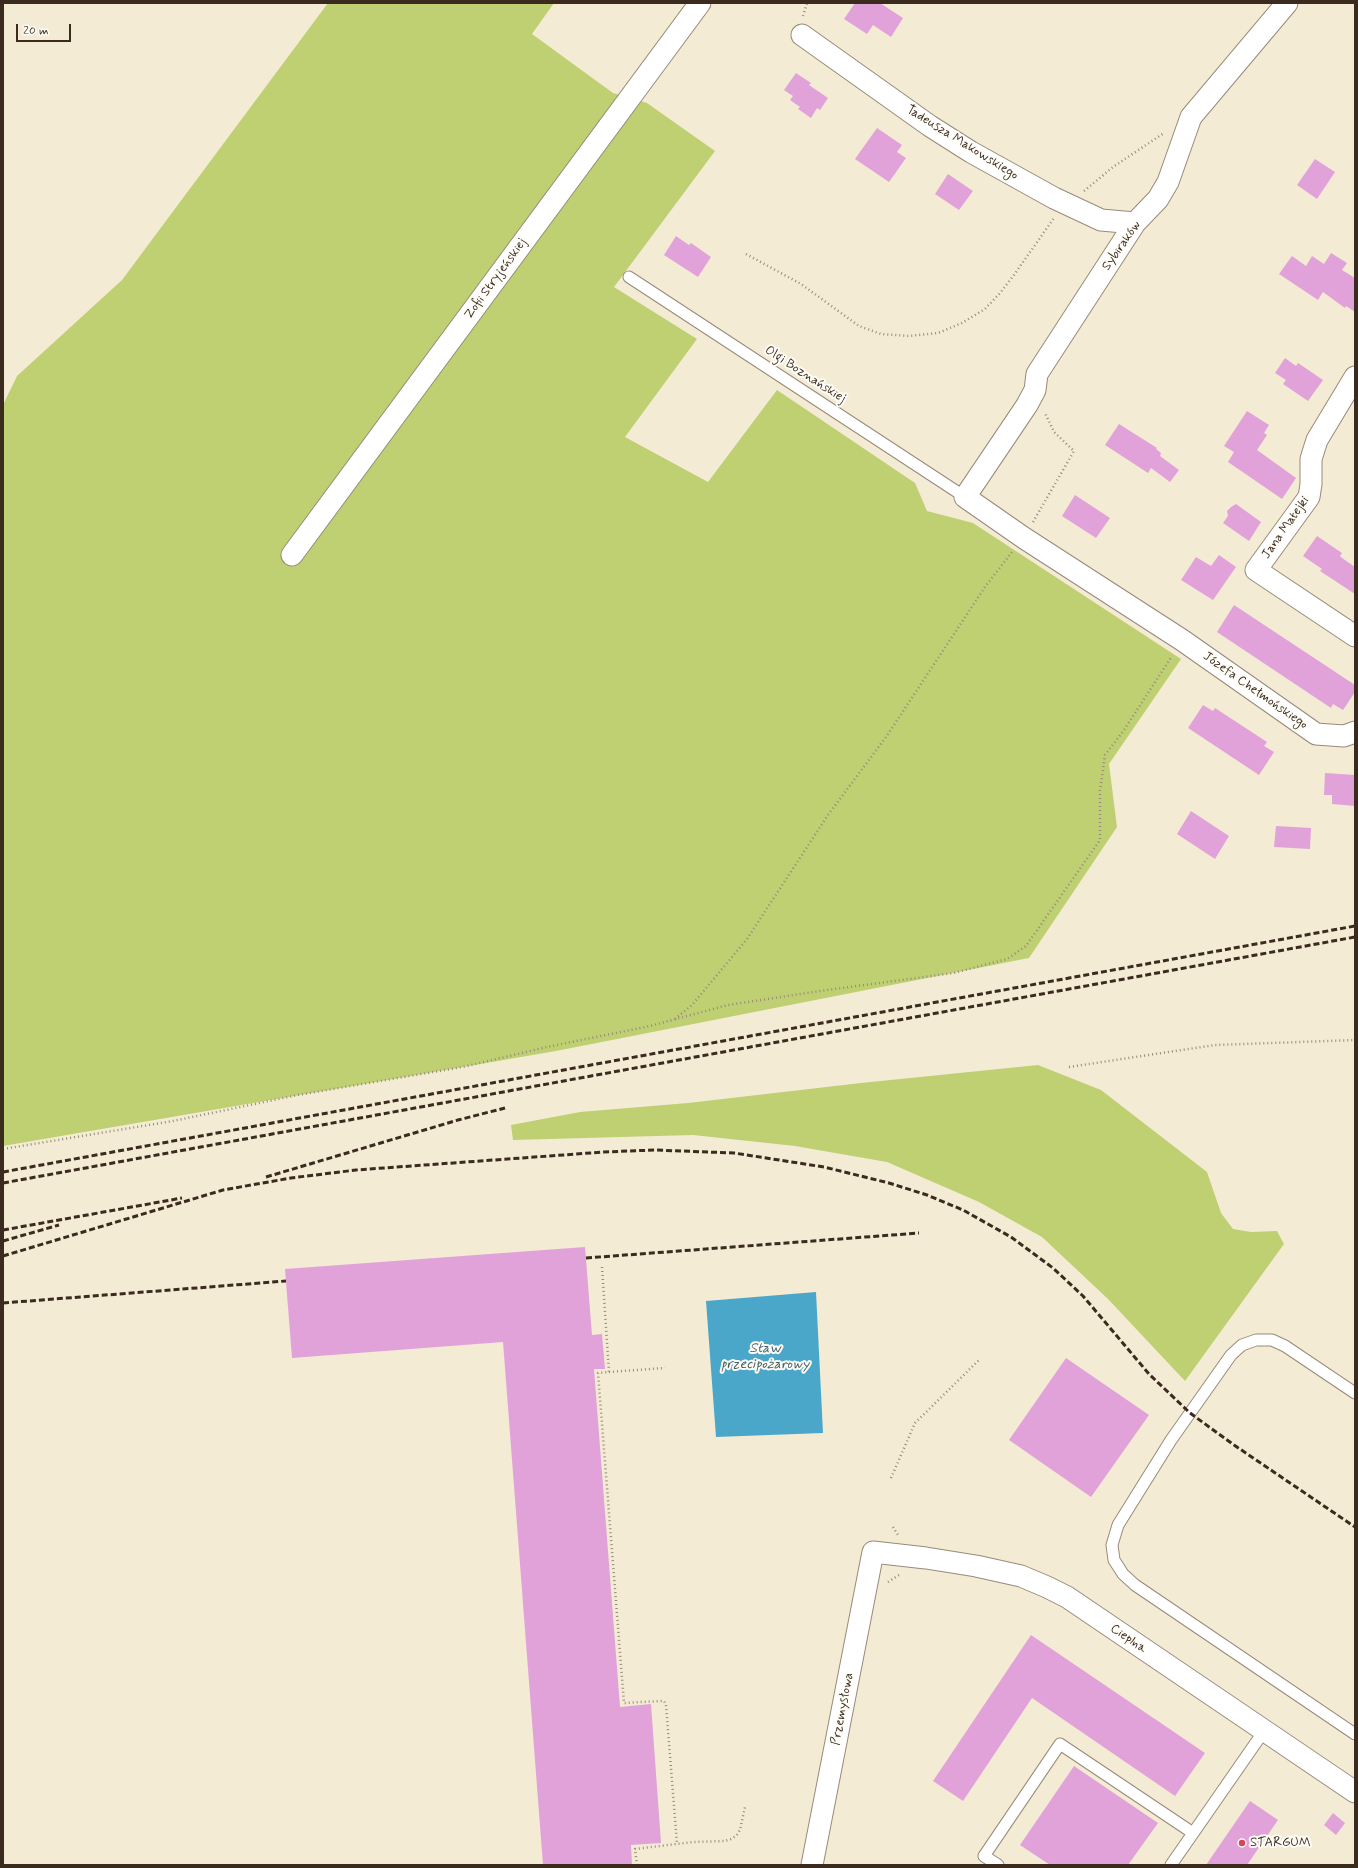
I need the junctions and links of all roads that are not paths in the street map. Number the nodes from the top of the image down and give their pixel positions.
1 (700, 3) edge
2 (1287, 3) edge
3 (802, 35) dead end
4 (1135, 222) junction
5 (629, 277) dead end
6 (1355, 377) edge
7 (965, 497) junction
8 (292, 555) dead end
9 (1355, 636) edge
10 (1355, 732) edge
11 (1355, 1393) edge
12 (873, 1552) joint
13 (1264, 1732) junction
14 (1355, 1734) edge
15 (1355, 1792) edge
16 (1193, 1833) junction
17 (812, 1865) edge
18 (998, 1865) edge
19 (1171, 1865) edge

1 - 8 street, Zofii Stryjeńskiej
2 - 4 street, Sybiraków
3 - 4 street, Tadeusza Makowskiego
4 - 7 street, Sybiraków
5 - 7 lane, Olgi Boznańskiej
6 - 9 street, Jana Matejki
7 - 10 street, Józefa Chełmońskiego
11 - 14 lane
12 - 13 street, Cieplna
12 - 17 street, Przemysłowa
13 - 15 street, Cieplna
13 - 16 lane
16 - 18 lane
16 - 19 lane

